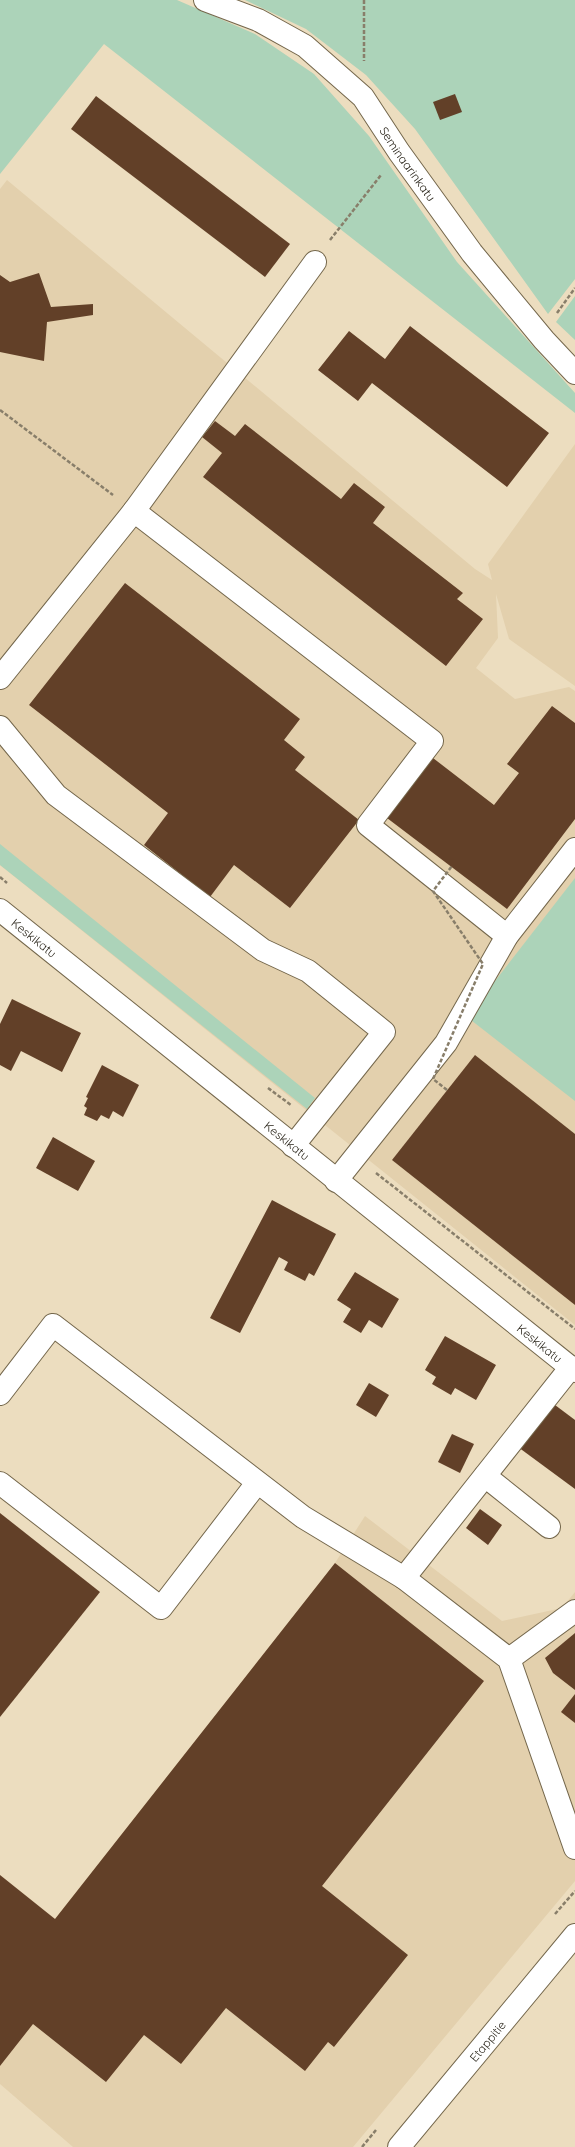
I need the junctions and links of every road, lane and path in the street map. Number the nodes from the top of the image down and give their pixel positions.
1 (205, 0) edge
2 (364, 0) edge
3 (362, 97) junction
4 (399, 152) junction
5 (315, 262) joint
6 (575, 372) edge
7 (0, 410) edge
8 (134, 511) junction
9 (0, 678) edge
10 (0, 727) edge
11 (575, 849) edge
12 (452, 866) dead end
13 (0, 877) edge
14 (12, 887) dead end
15 (0, 910) edge
16 (507, 936) junction
17 (262, 1083) dead end
18 (447, 1090) dead end
19 (312, 1122) junction
20 (293, 1146) junction
21 (356, 1157) junction
22 (336, 1181) junction
23 (575, 1329) edge
24 (573, 1369) edge
25 (0, 1394) edge
26 (485, 1476) junction
27 (0, 1483) edge
28 (257, 1483) junction
29 (549, 1527) dead end
30 (404, 1578) junction
31 (575, 1611) edge
32 (509, 1659) junction
33 (575, 1848) edge
34 (575, 1935) edge
35 (399, 2147) edge

1 - 3 street, Seminaarinkatu
2 - 3 path
3 - 4 street, Seminaarinkatu
4 - 5 path
4 - 6 street, Seminaarinkatu
5 - 8 street
7 - 8 path
8 - 9 street
8 - 16 street
10 - 19 street
11 - 16 street
12 - 18 path, bridge
13 - 14 path
15 - 20 street, Keskikatu
16 - 21 street
17 - 19 path
19 - 20 street
20 - 22 street, Keskikatu
21 - 22 street
21 - 23 path
22 - 24 street, Keskikatu
24 - 26 street
25 - 28 street
26 - 29 street
26 - 30 street
27 - 28 street
28 - 30 street
30 - 32 street
31 - 32 street
32 - 33 street
34 - 35 street, Etappitie

